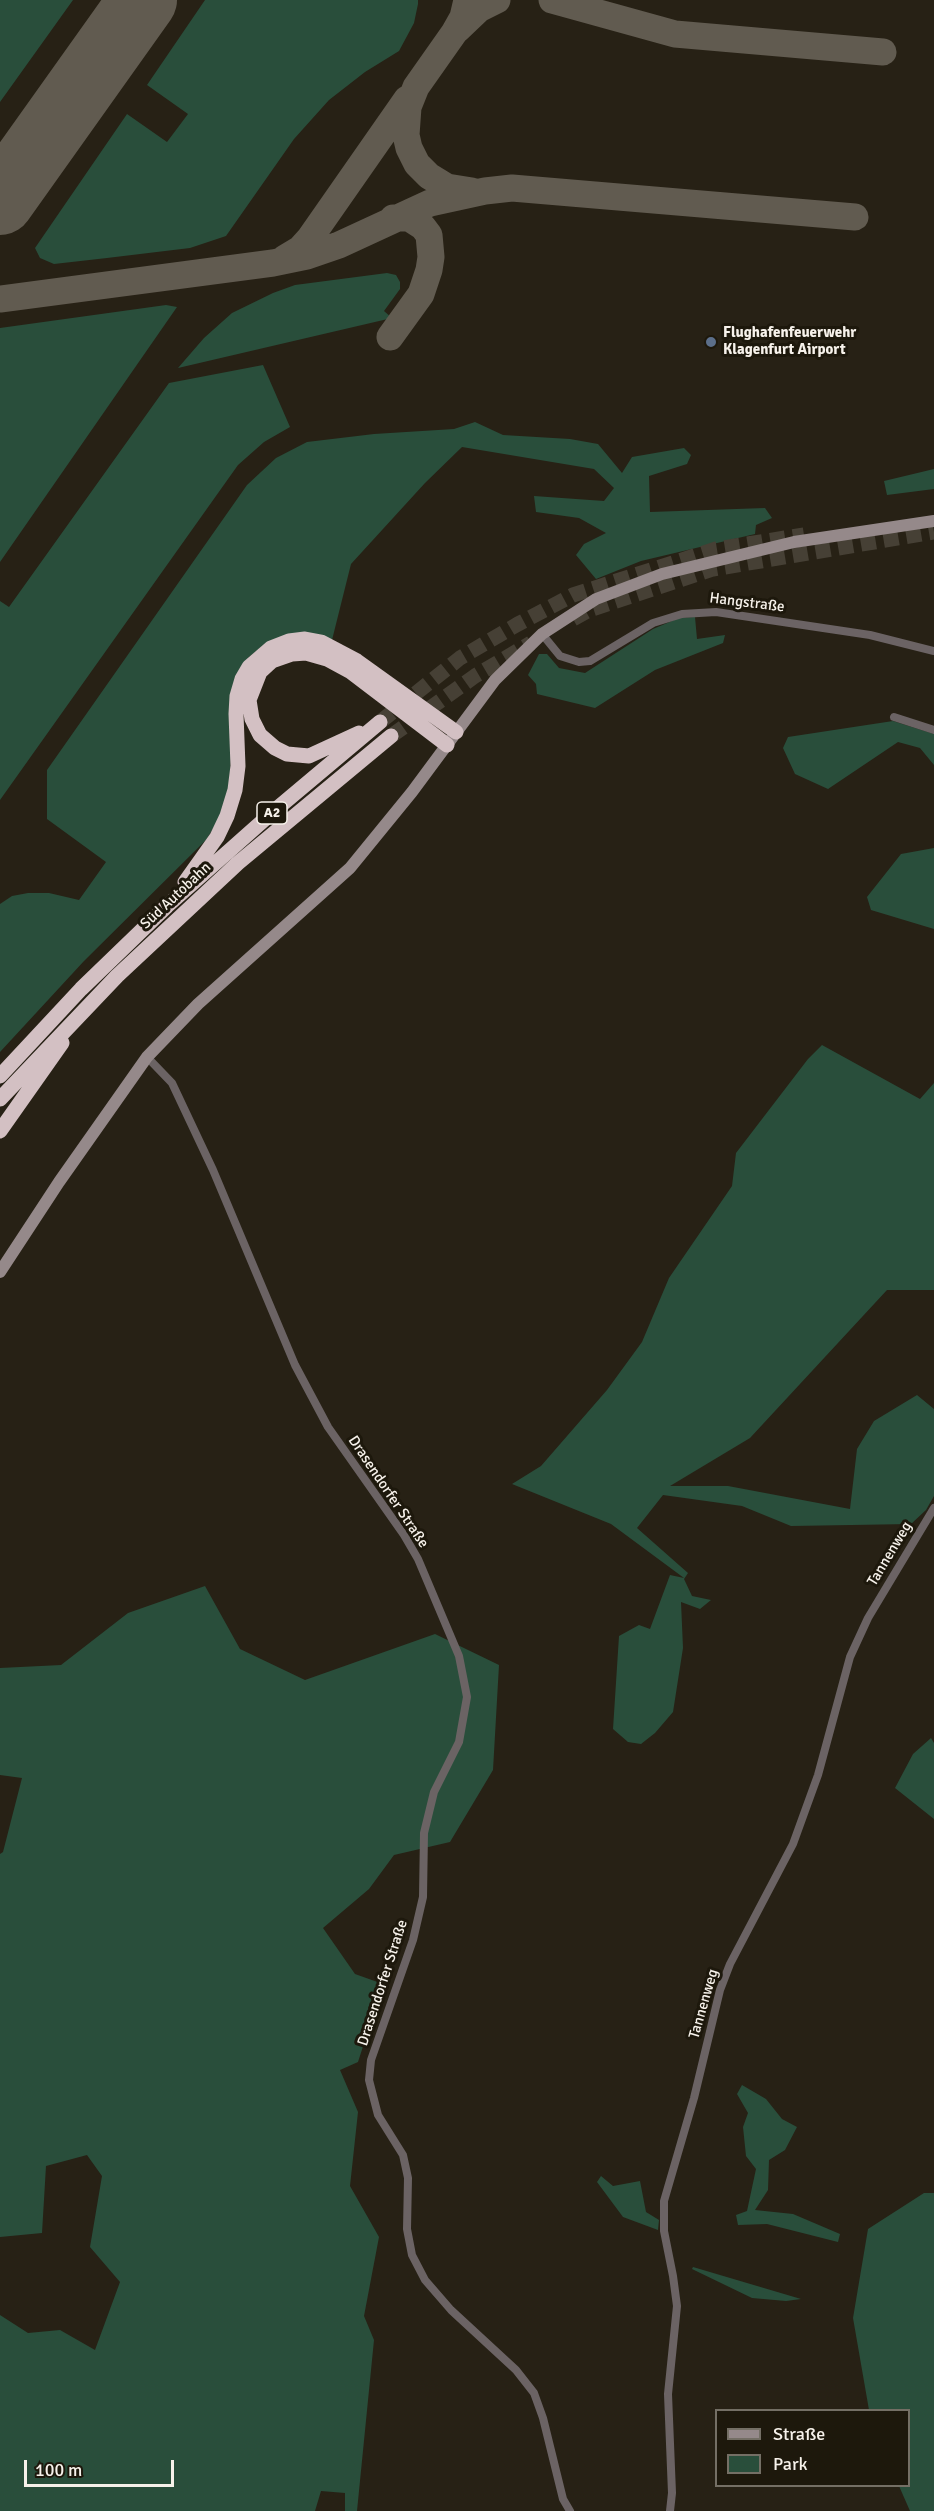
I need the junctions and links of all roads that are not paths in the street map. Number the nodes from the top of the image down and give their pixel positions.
1 (934, 521) edge
2 (542, 634) junction
3 (934, 651) edge
4 (894, 717) dead end
5 (934, 730) edge
6 (456, 732) junction
7 (391, 736) tunnel mouth
8 (447, 745) junction
9 (167, 906) junction
10 (79, 1015) junction
11 (147, 1057) junction
12 (0, 1076) edge
13 (0, 1099) edge
14 (0, 1131) edge
15 (0, 1272) edge
16 (934, 1508) edge
17 (570, 2511) edge
18 (670, 2511) edge

1 - 2 main road
2 - 3 street, Hangstraße
2 - 6 main road
4 - 5 street
6 - 8 main road
6 - 9 highway
7 - 10 highway, Süd Autobahn / A2
8 - 9 highway, Süd Autobahn / A2
8 - 11 main road
9 - 12 highway, Süd Autobahn / A2
10 - 13 highway, Süd Autobahn / A2
10 - 14 highway
11 - 15 main road
11 - 17 street, Drasendorfer Straße
16 - 18 street, Tannenweg

